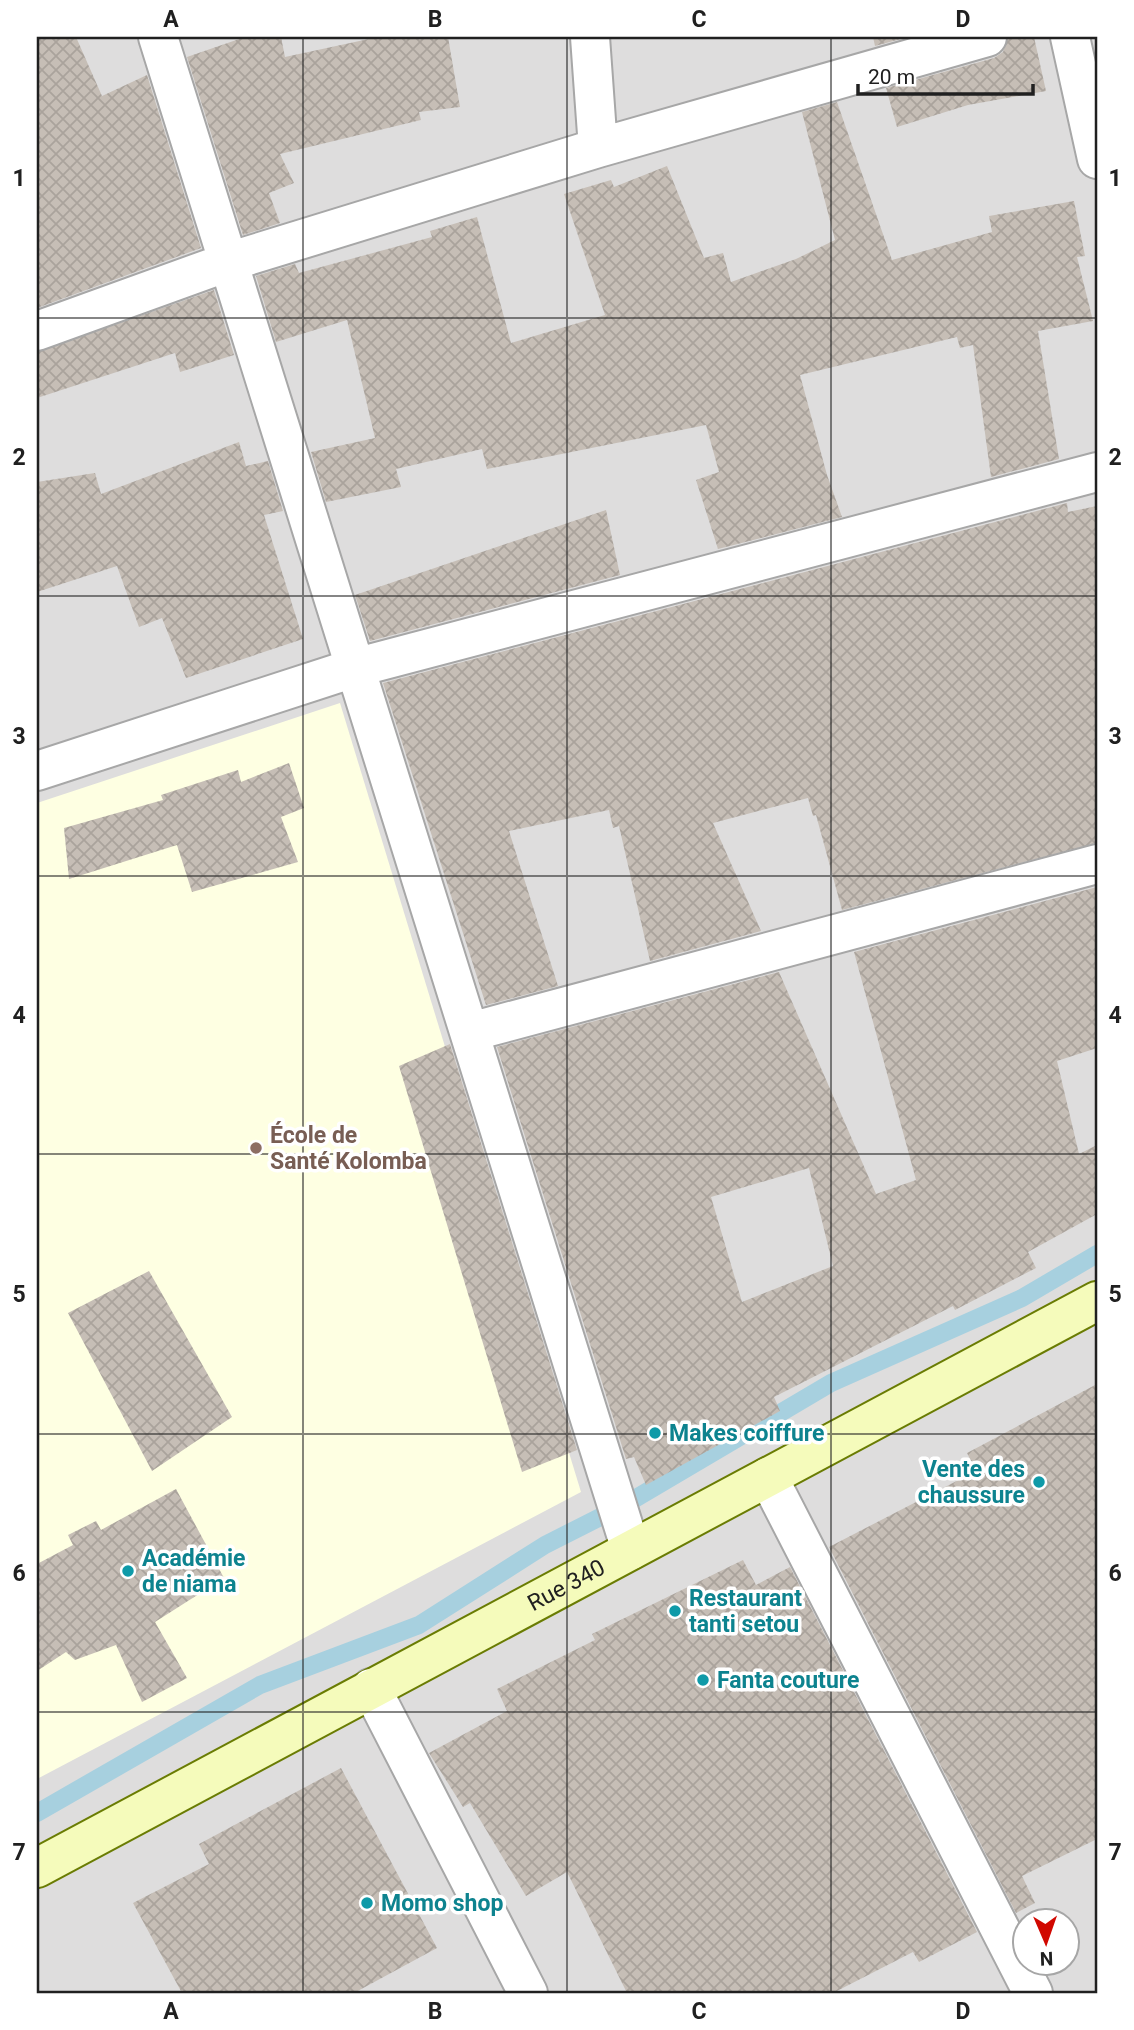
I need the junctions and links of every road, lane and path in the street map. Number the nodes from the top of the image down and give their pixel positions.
1 (159, 37) edge
2 (590, 37) edge
3 (987, 37) edge
4 (1070, 37) edge
5 (598, 148) junction
6 (1097, 159) edge
7 (228, 262) junction
8 (37, 331) edge
9 (1097, 472) edge
10 (354, 668) junction
11 (37, 771) edge
12 (1097, 864) edge
13 (470, 1032) junction
14 (1097, 1301) edge
15 (768, 1477) junction
16 (631, 1550) junction
17 (371, 1688) junction
18 (37, 1868) edge
19 (528, 1993) edge
20 (1033, 1993) edge

1 - 7 street
2 - 5 street
3 - 5 street
4 - 6 street
5 - 7 street
7 - 8 street
7 - 10 street
9 - 10 street
10 - 11 street
10 - 13 street
12 - 13 street
13 - 16 street
14 - 15 street, Rue 340
15 - 16 street, Rue 340
15 - 20 street
16 - 17 street, Rue 340
17 - 18 street, Rue 340
17 - 19 street

